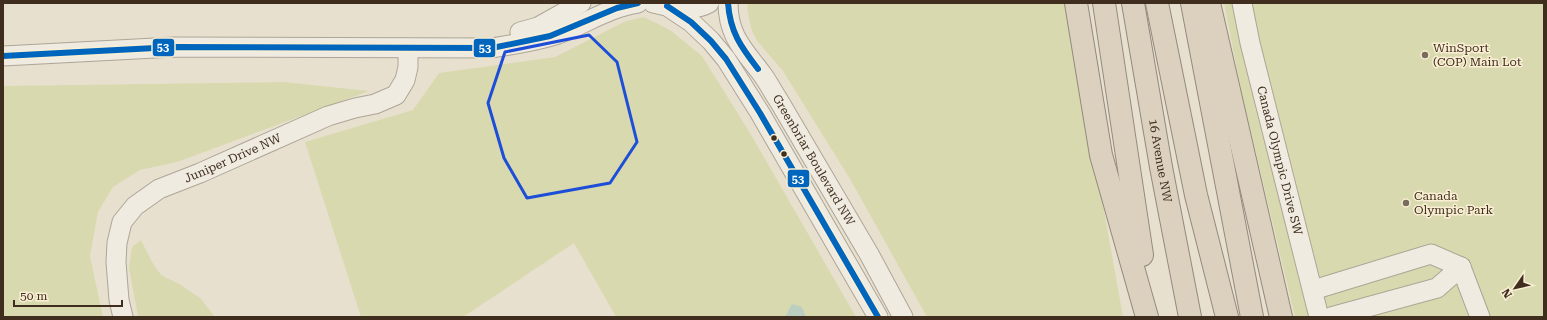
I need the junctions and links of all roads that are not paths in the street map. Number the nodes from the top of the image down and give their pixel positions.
1 (581, 3) edge
2 (638, 3) edge
3 (709, 3) edge
4 (728, 3) edge
5 (1076, 3) edge
6 (1104, 3) edge
7 (1133, 3) edge
8 (1157, 3) edge
9 (1192, 3) edge
10 (1209, 3) edge
11 (1242, 3) edge
12 (661, 4) edge
13 (408, 48) junction
14 (463, 48) junction
15 (3, 56) edge
16 (1461, 267) junction
17 (1313, 290) junction
18 (123, 317) edge
19 (878, 317) edge
20 (904, 317) edge
21 (1147, 317) edge
22 (1152, 317) edge
23 (1190, 317) edge
24 (1227, 317) edge
25 (1252, 317) edge
26 (1281, 317) edge
27 (1320, 317) edge
28 (1331, 317) edge
29 (1480, 317) edge

1 - 14 street
2 - 14 street
3 - 12 street
4 - 20 street, Greenbriar Boulevard NW
5 - 21 highway
6 - 22 highway
7 - 23 highway, 16 Avenue NW
8 - 24 highway
9 - 25 highway
10 - 26 highway
11 - 17 street, Canada Olympic Drive SW
12 - 19 street, Greenbriar Boulevard NW
13 - 14 street
13 - 15 street
13 - 18 street, Juniper Drive NW
16 - 17 street
16 - 28 street
16 - 29 street
17 - 27 street, Canada Olympic Drive SW

